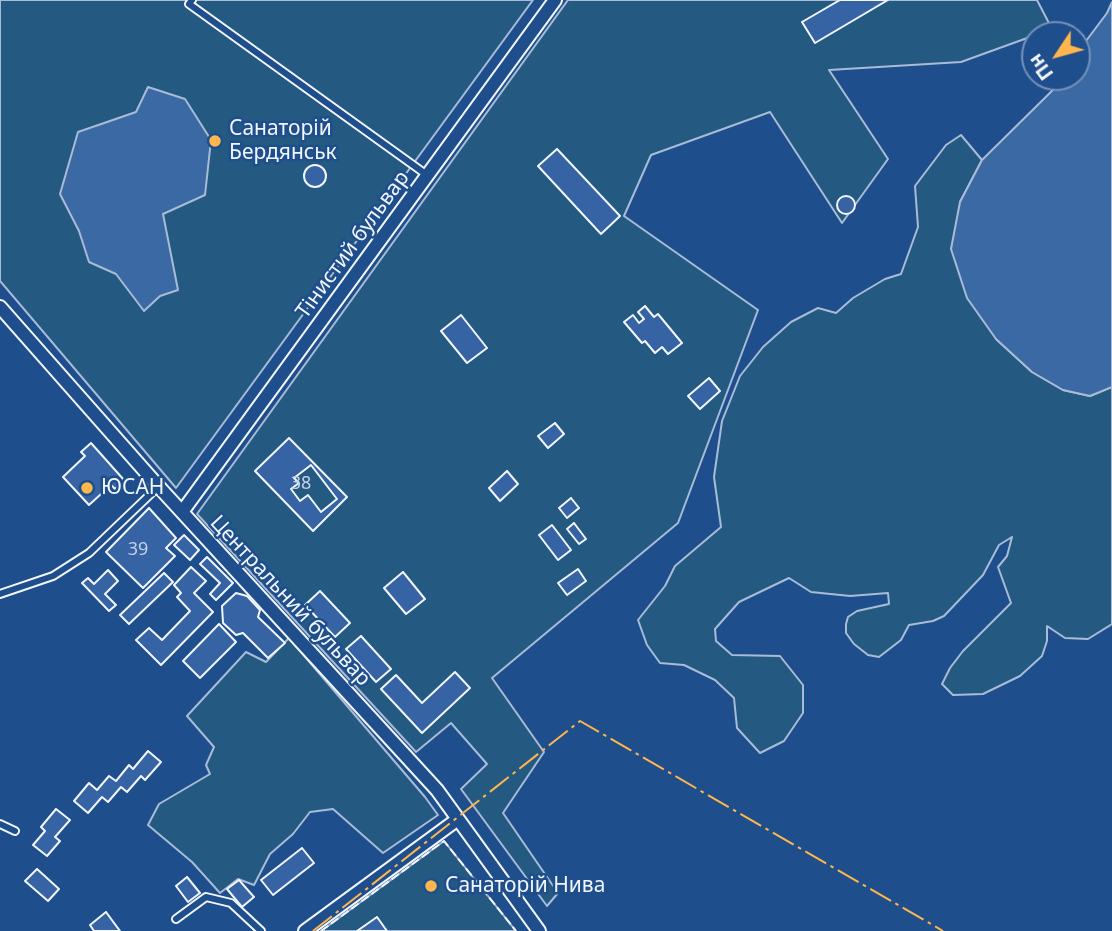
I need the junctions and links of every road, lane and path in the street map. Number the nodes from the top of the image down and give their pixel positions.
1 (192, 0) edge
2 (555, 0) edge
3 (427, 175) junction
4 (0, 307) edge
5 (159, 487) junction
6 (182, 512) junction
7 (0, 594) edge
8 (458, 820) junction
9 (0, 824) edge
10 (15, 831) dead end
11 (176, 919) dead end
12 (261, 931) edge
13 (305, 931) edge
14 (539, 931) edge

1 - 3 lane
2 - 3 street, Тінистий бульвар
3 - 6 street, Тінистий бульвар
4 - 5 street, Центральний бульвар
5 - 6 street, Центральний бульвар
5 - 7 lane
6 - 8 street, Центральний бульвар
8 - 13 street
8 - 14 street, Центральний бульвар
9 - 10 lane
11 - 12 lane

